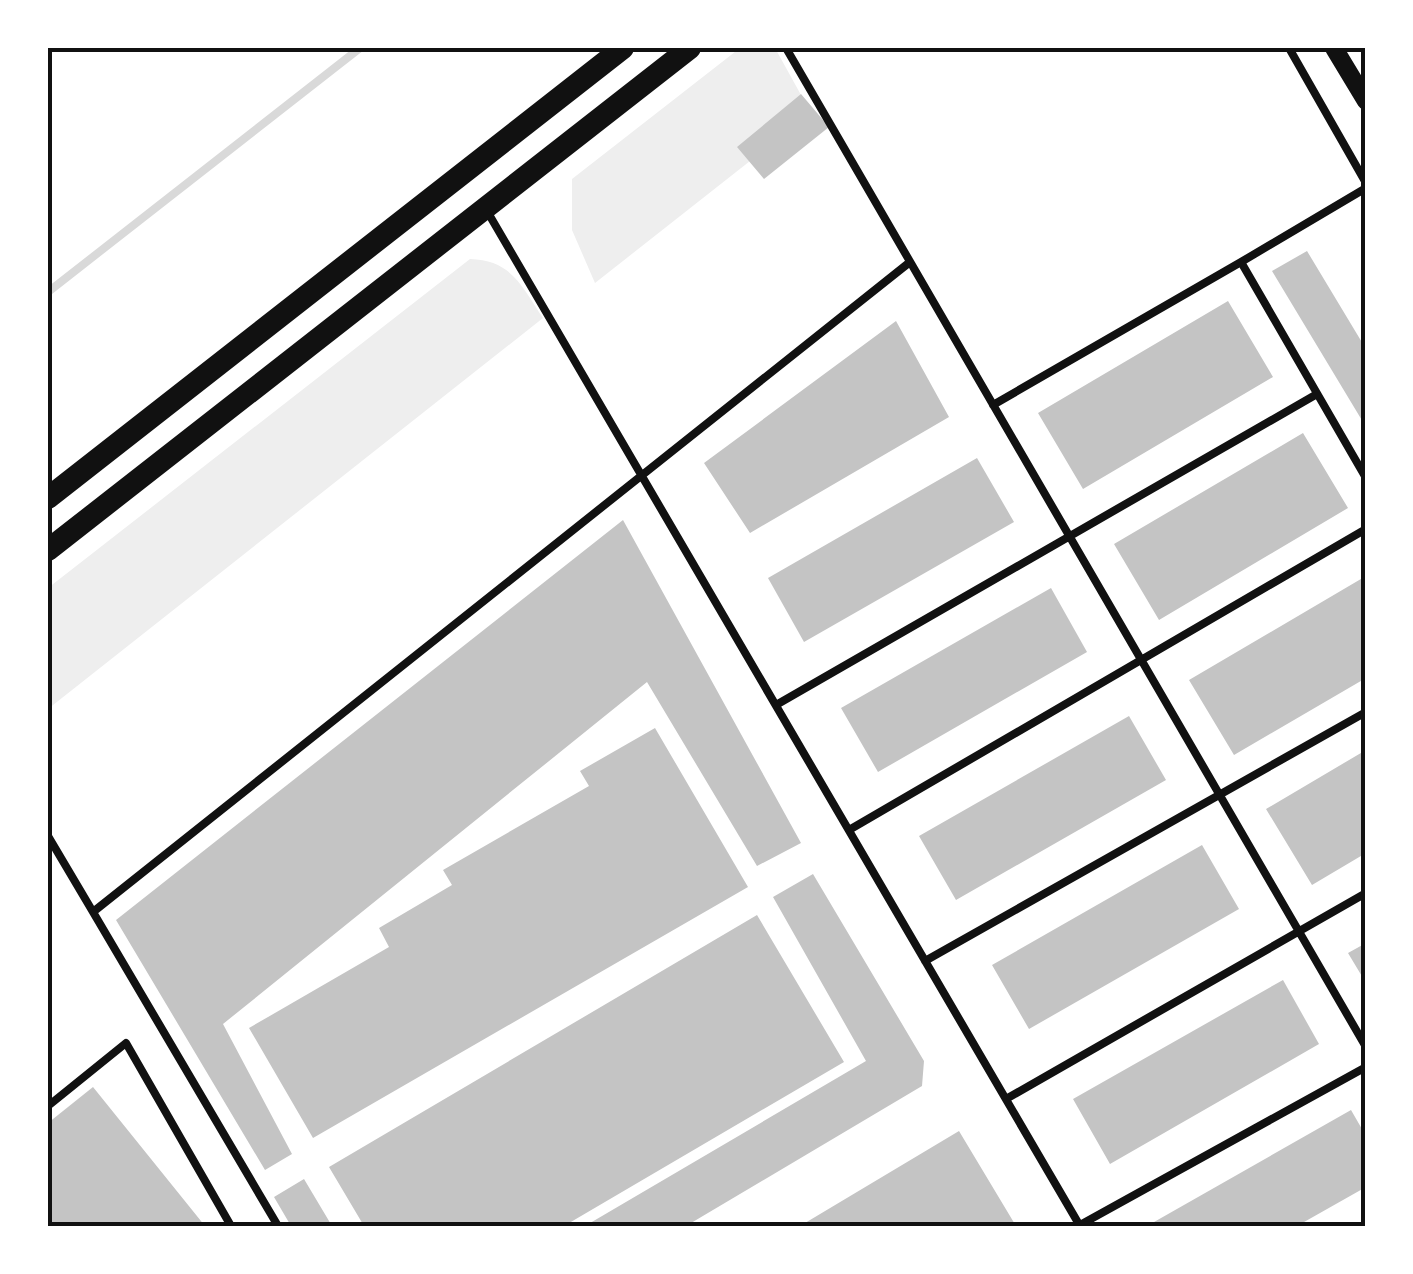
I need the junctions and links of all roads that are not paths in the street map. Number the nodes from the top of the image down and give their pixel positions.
1 (623, 48) edge
2 (690, 48) edge
3 (786, 48) edge
4 (1290, 48) edge
5 (1334, 48) edge
6 (1366, 101) edge
7 (1366, 186) edge
8 (485, 207) junction
9 (910, 262) junction
10 (1241, 262) junction
11 (1317, 394) junction
12 (993, 405) junction
13 (642, 475) junction
14 (1366, 478) edge
15 (48, 498) edge
16 (1366, 529) edge
17 (1069, 536) junction
18 (48, 550) edge
19 (1141, 660) junction
20 (776, 705) junction
21 (1366, 712) edge
22 (1219, 795) junction
23 (849, 830) junction
24 (48, 836) edge
25 (1366, 894) edge
26 (93, 912) junction
27 (1298, 932) junction
28 (925, 960) junction
29 (1366, 1047) edge
30 (1366, 1067) edge
31 (1006, 1099) junction
32 (48, 1106) edge
33 (230, 1226) edge
34 (278, 1226) edge
35 (1080, 1226) edge

1 - 15 main road
2 - 8 main road
3 - 9 lane
4 - 7 lane
5 - 6 street
7 - 10 lane
8 - 13 lane
8 - 18 main road
9 - 12 lane
9 - 13 lane
10 - 11 lane
10 - 12 lane
11 - 14 lane
11 - 17 lane
12 - 17 lane
13 - 20 lane
13 - 26 lane
16 - 19 lane
17 - 19 lane
17 - 20 lane
19 - 22 lane
19 - 23 lane
20 - 23 lane
21 - 22 lane
22 - 27 lane
22 - 28 lane
23 - 28 lane
24 - 26 lane
25 - 27 lane
26 - 34 lane
27 - 29 lane
27 - 31 lane
28 - 31 lane
30 - 35 lane
31 - 35 lane
32 - 33 lane

